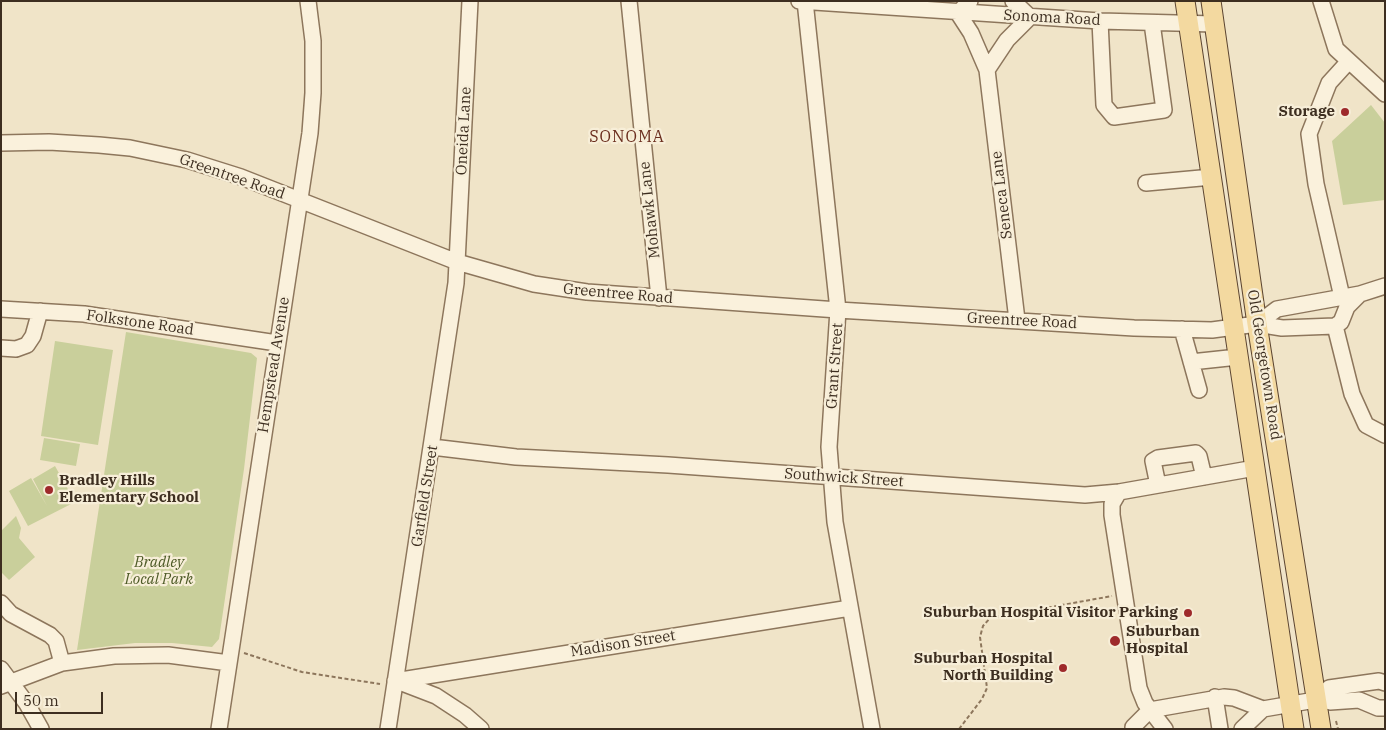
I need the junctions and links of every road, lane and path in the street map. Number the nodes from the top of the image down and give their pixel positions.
1 (308, 1) edge
2 (470, 1) edge
3 (629, 1) edge
4 (799, 1) edge
5 (805, 1) edge
6 (970, 1) edge
7 (1013, 1) edge
8 (1185, 1) edge
9 (1211, 1) edge
10 (1322, 1) edge
11 (958, 12) junction
12 (1030, 17) junction
13 (1100, 21) junction
14 (1152, 23) junction
15 (1189, 24) junction
16 (1214, 24) junction
17 (1349, 61) junction
18 (988, 70) junction
19 (1385, 94) edge
20 (1, 143) edge
21 (1212, 178) junction
22 (1146, 183) dead end
23 (300, 201) junction
24 (457, 262) junction
25 (1385, 286) edge
26 (1360, 294) junction
27 (1342, 297) junction
28 (658, 298) junction
29 (1300, 305) junction
30 (1, 308) edge
31 (838, 310) junction
32 (40, 311) junction
33 (1017, 320) junction
34 (1257, 324) junction
35 (1335, 326) junction
36 (1234, 327) junction
37 (1303, 328) junction
38 (1182, 329) junction
39 (277, 343) junction
40 (1, 348) edge
41 (1238, 357) junction
42 (1191, 362) junction
43 (1199, 390) dead end
44 (1385, 435) edge
45 (432, 447) junction
46 (1255, 468) junction
47 (1204, 477) junction
48 (832, 478) junction
49 (1158, 485) junction
50 (1119, 492) junction
51 (1124, 594) junction
52 (1, 603) edge
53 (850, 608) junction
54 (230, 656) junction
55 (62, 663) junction
56 (1, 669) edge
57 (1382, 682) edge
58 (6, 684) edge
59 (395, 685) junction
60 (1215, 698) junction
61 (1319, 700) junction
62 (1290, 706) junction
63 (1381, 708) edge
64 (1263, 709) junction
65 (1150, 710) junction
66 (1133, 727) dead end
67 (40, 729) edge
68 (219, 729) edge
69 (388, 729) edge
70 (481, 729) edge
71 (872, 729) edge
72 (959, 729) edge
73 (1165, 729) edge
74 (1220, 729) edge
75 (1242, 729) edge
76 (1294, 729) edge
77 (1321, 729) edge

1 - 23 street, Hempstead Avenue
2 - 24 street, Oneida Lane
3 - 28 street, Mohawk Lane
4 - 5 street, Sonoma Road
5 - 11 street, Sonoma Road
5 - 31 street, Grant Street
6 - 11 street
7 - 12 street
8 - 15 main road, Old Georgetown Road
9 - 16 main road, Old Georgetown Road
10 - 17 street
11 - 12 street, Sonoma Road
11 - 18 street, Seneca Lane
12 - 13 street, Sonoma Road
12 - 18 street
13 - 14 street, Sonoma Road
13 - 14 street
14 - 15 street, Sonoma Road
15 - 16 street, Sonoma Road
15 - 21 main road, Old Georgetown Road
16 - 34 main road, Old Georgetown Road
17 - 19 street
17 - 27 street
18 - 33 street, Seneca Lane
20 - 23 street, Greentree Road
21 - 22 street
21 - 36 main road, Old Georgetown Road
23 - 24 street, Greentree Road
23 - 39 street, Hempstead Avenue
24 - 28 street, Greentree Road
24 - 45 street, Garfield Street
25 - 26 street
26 - 27 street
26 - 35 street
27 - 29 street
28 - 31 street, Greentree Road
29 - 34 street
29 - 37 street
30 - 32 street, Folkstone Road
31 - 33 street, Greentree Road
31 - 48 street, Grant Street
32 - 39 street, Folkstone Road
32 - 40 street
33 - 38 street, Greentree Road
34 - 36 street, Greentree Road
34 - 37 street
34 - 61 main road, Old Georgetown Road
35 - 37 street
35 - 44 street
36 - 38 street, Greentree Road
36 - 41 main road, Old Georgetown Road
38 - 42 street
39 - 54 street, Hempstead Avenue
41 - 42 street
41 - 46 main road, Old Georgetown Road
42 - 43 street
45 - 48 street, Southwick Street
45 - 59 street, Garfield Street
46 - 47 street, Southwick Street
46 - 62 main road, Old Georgetown Road
47 - 49 street, Southwick Street
47 - 49 street
48 - 50 street, Southwick Street
48 - 53 street, Grant Street
49 - 50 street, Southwick Street
50 - 51 street
51 - 65 street
51 - 72 path
52 - 55 street
53 - 59 street, Madison Street
53 - 71 street, Grant Street
54 - 55 street
54 - 59 path
54 - 68 street, Hempstead Avenue
55 - 58 street
56 - 58 street
57 - 61 street
57 - 63 street
58 - 67 street
59 - 69 street, Garfield Street
59 - 70 street
60 - 64 street
60 - 65 street
60 - 74 street
61 - 62 street
61 - 63 street
61 - 77 main road, Old Georgetown Road
62 - 64 street
62 - 76 main road, Old Georgetown Road
64 - 75 street
65 - 66 street
65 - 73 street

